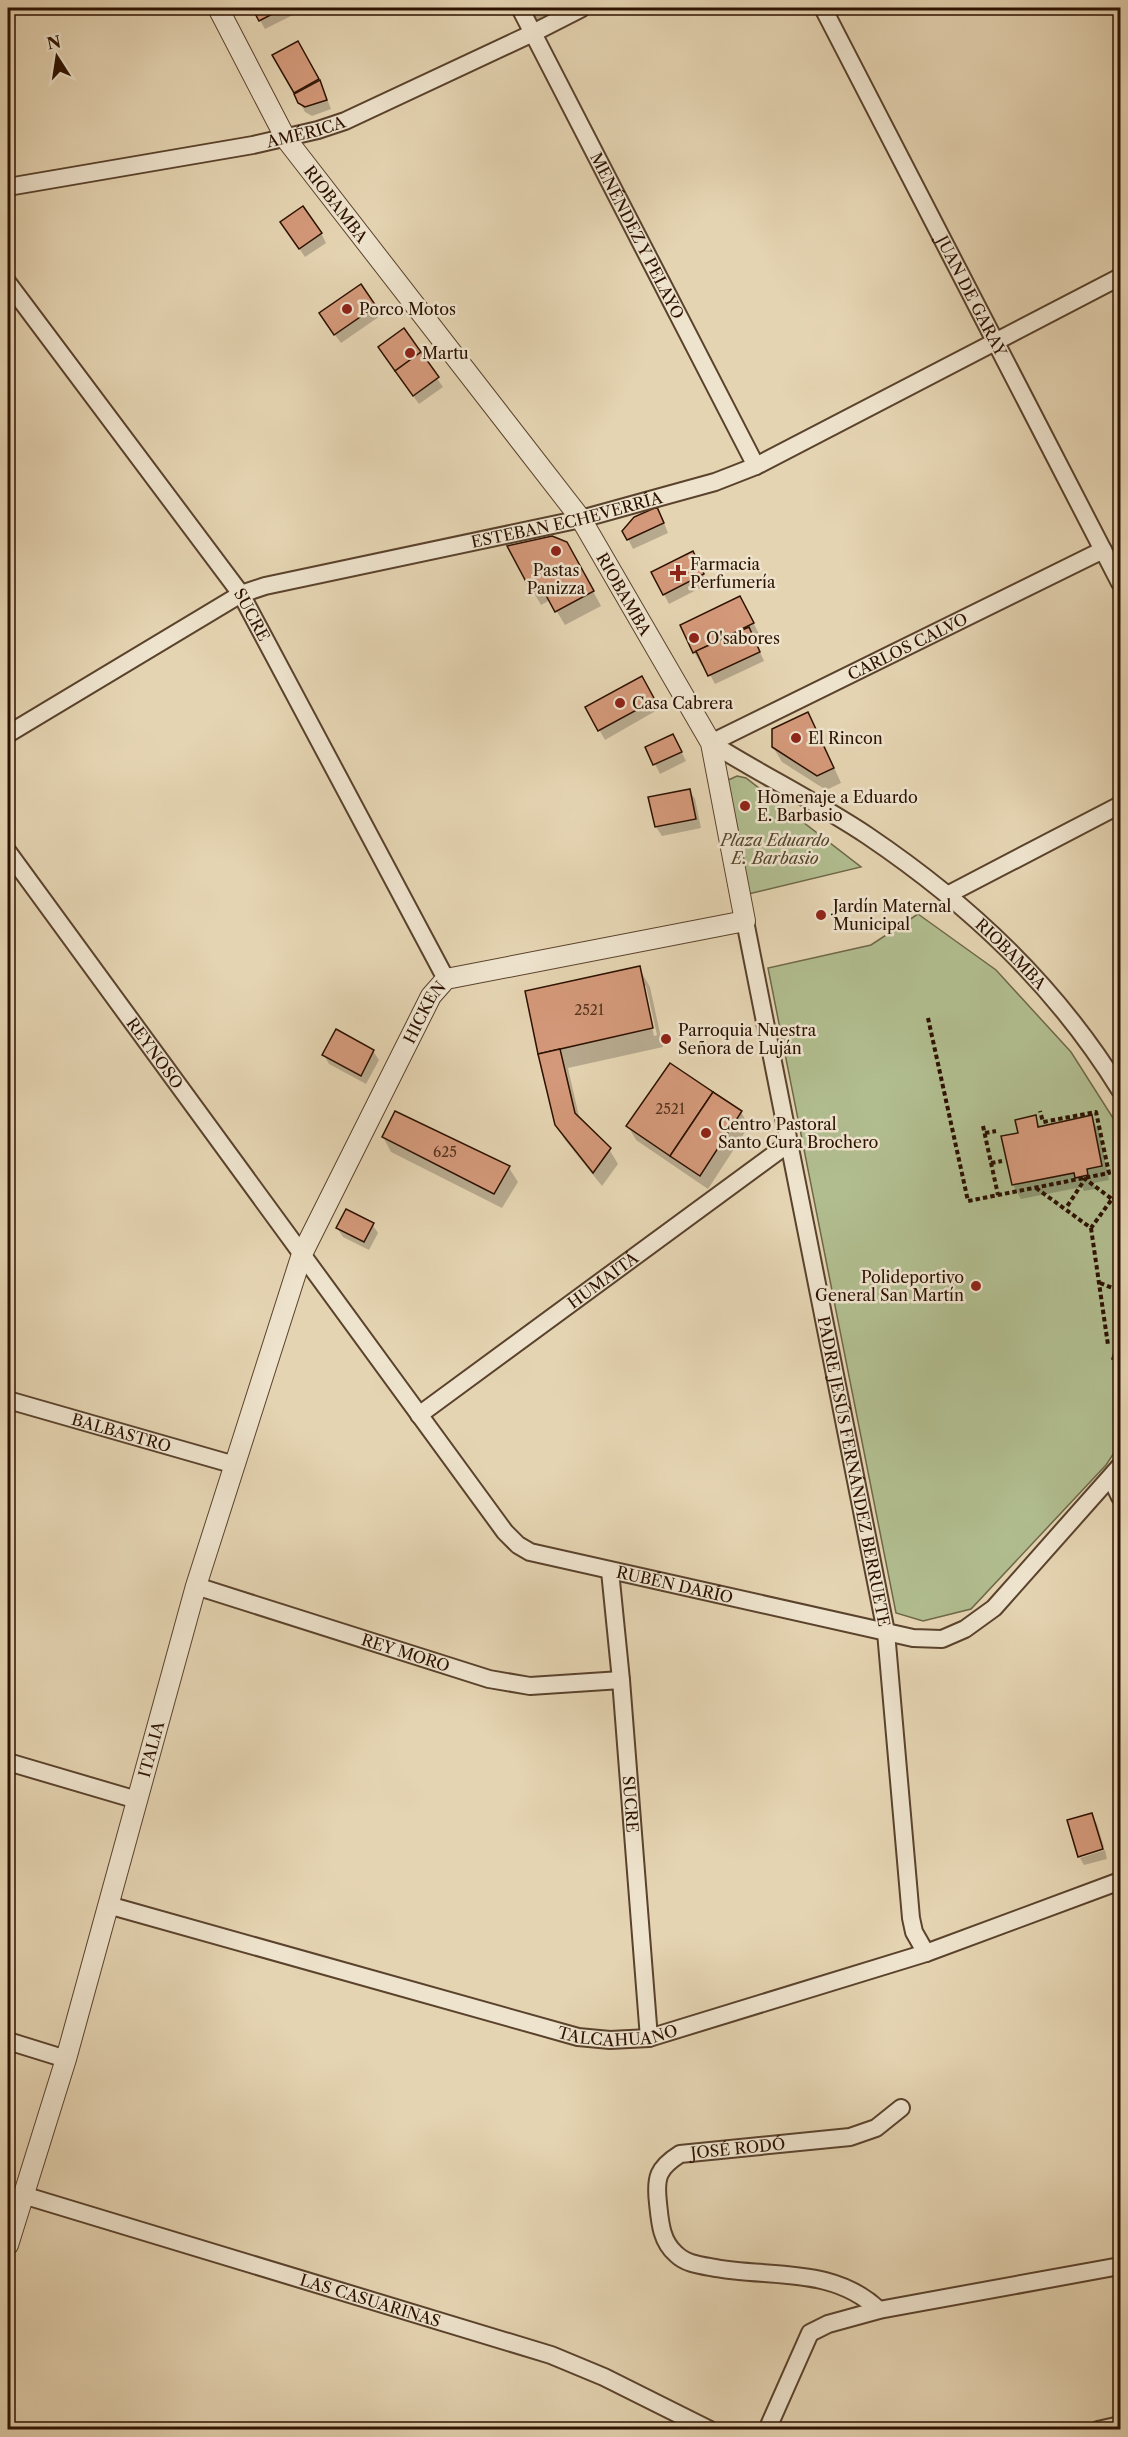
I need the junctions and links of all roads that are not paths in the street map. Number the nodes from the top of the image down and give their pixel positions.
1 (218, 8) edge
2 (520, 8) edge
3 (582, 8) edge
4 (823, 8) edge
5 (533, 33) junction
6 (286, 139) junction
7 (8, 187) edge
8 (1120, 277) edge
9 (8, 283) edge
10 (996, 342) junction
11 (756, 466) junction
12 (581, 519) junction
13 (1103, 550) junction
14 (1120, 583) edge
15 (241, 594) junction
16 (8, 734) edge
17 (711, 743) junction
18 (1120, 806) edge
19 (8, 852) edge
20 (949, 894) junction
21 (745, 921) junction
22 (447, 979) junction
23 (1120, 1090) edge
24 (788, 1144) junction
25 (302, 1254) junction
26 (8, 1400) edge
27 (419, 1415) junction
28 (235, 1465) junction
29 (1116, 1472) edge
30 (1120, 1497) edge
31 (610, 1571) junction
32 (196, 1586) junction
33 (886, 1632) junction
34 (621, 1680) junction
35 (8, 1762) edge
36 (137, 1800) junction
37 (1120, 1881) edge
38 (108, 1905) junction
39 (926, 1953) junction
40 (649, 2038) junction
41 (8, 2042) edge
42 (66, 2059) junction
43 (901, 2108) dead end
44 (23, 2195) junction
45 (8, 2245) edge
46 (1120, 2266) edge
47 (879, 2310) junction
48 (687, 2424) edge
49 (1120, 2425) edge
50 (710, 2430) edge
51 (767, 2430) edge
52 (1098, 2430) edge

1 - 6 street, RIOBAMBA
2 - 5 street, MENÉNDEZ Y PELAYO
3 - 5 street, AMÉRICA
4 - 10 street, JUAN DE GARAY
5 - 6 street, AMÉRICA
5 - 11 street, MENÉNDEZ Y PELAYO
6 - 7 street, AMÉRICA
6 - 12 street, RIOBAMBA
8 - 10 street, ESTEBAN ECHEVERRÍA
9 - 15 street, SUCRE
10 - 11 street, ESTEBAN ECHEVERRÍA
10 - 13 street, JUAN DE GARAY
11 - 12 street, ESTEBAN ECHEVERRÍA
12 - 15 street, ESTEBAN ECHEVERRÍA
12 - 17 street, RIOBAMBA
13 - 14 street, JUAN DE GARAY
13 - 17 street, CARLOS CALVO
15 - 16 street, ESTEBAN ECHEVERRÍA
15 - 22 street, SUCRE
17 - 20 street, RIOBAMBA
17 - 21 street, PADRE JESÚS FERNÁNDEZ BERRUETE
18 - 20 street
19 - 25 street, REYNOSO
20 - 23 street, RIOBAMBA
21 - 22 street, HICKEN
21 - 24 street, PADRE JESÚS FERNÁNDEZ BERRUETE
22 - 25 street, HICKEN
24 - 27 street, HUMAITÁ
24 - 33 street, PADRE JESÚS FERNÁNDEZ BERRUETE
25 - 27 street, RUBÉN DARÍO
25 - 28 street, ITALIA
26 - 28 street, BALBASTRO
27 - 31 street, RUBÉN DARÍO
28 - 32 street, ITALIA
29 - 30 street
29 - 33 street, RUBÉN DARÍO
31 - 33 street, RUBÉN DARÍO
31 - 34 street, SUCRE
32 - 34 street, REY MORO
32 - 36 street, ITALIA
33 - 39 street, PADRE JESÚS FERNÁNDEZ BERRUETE
34 - 40 street, SUCRE
35 - 36 street
36 - 38 street, ITALIA
37 - 39 street, TALCAHUANO
38 - 40 street, TALCAHUANO
38 - 42 street, ITALIA
39 - 40 street, TALCAHUANO
41 - 42 street
42 - 44 street, ITALIA
43 - 47 street, JOSÉ RODÓ
44 - 45 street, ITALIA
44 - 48 street, LAS CASUARINAS
46 - 47 street
47 - 51 street
48 - 50 street, LAS CASUARINAS
49 - 52 street

